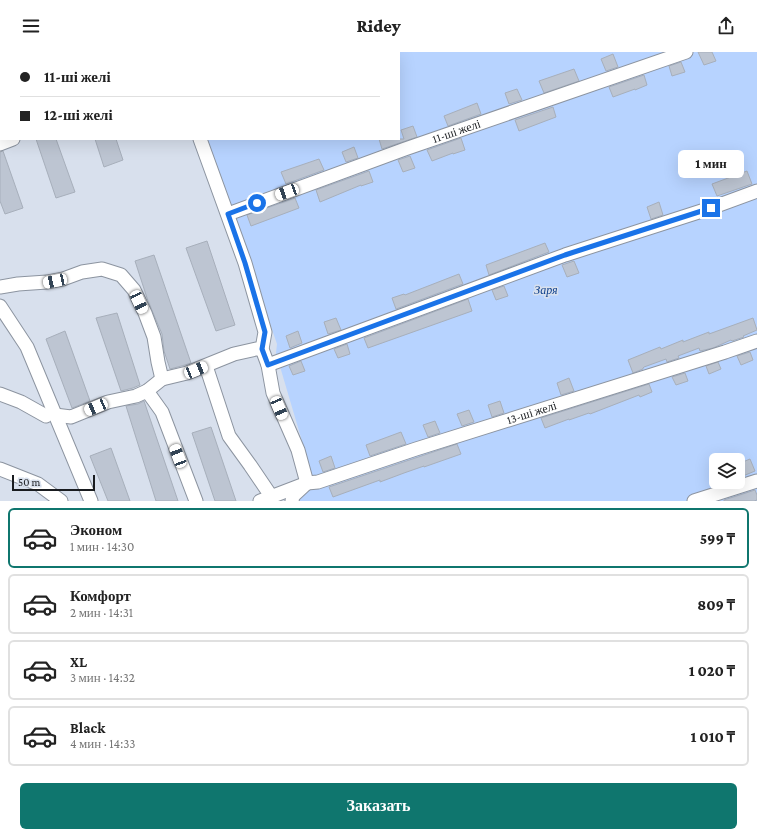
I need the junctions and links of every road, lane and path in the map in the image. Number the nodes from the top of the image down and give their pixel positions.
1 (686, 52) edge
2 (200, 140) edge
3 (757, 191) edge
4 (228, 214) junction
5 (0, 287) edge
6 (0, 306) edge
7 (757, 341) edge
8 (262, 349) junction
9 (268, 365) junction
10 (206, 366) junction
11 (162, 379) junction
12 (147, 391) junction
13 (0, 394) edge
14 (51, 416) junction
15 (0, 469) edge
16 (757, 481) edge
17 (307, 483) junction
18 (266, 499) edge
19 (61, 501) edge
20 (91, 501) edge
21 (196, 501) edge
22 (292, 501) edge
23 (694, 501) edge

1 - 4 street, 11-ші желі
2 - 4 street
3 - 9 street
4 - 8 street
5 - 11 street
6 - 14 street
7 - 17 street, 13-ші желі
8 - 9 street
8 - 10 street
9 - 17 street
10 - 11 street
10 - 18 street
11 - 12 street
12 - 14 street
12 - 21 street
13 - 14 street
14 - 20 street
15 - 19 street
16 - 23 street
17 - 18 street, 13-ші желі
17 - 22 street

